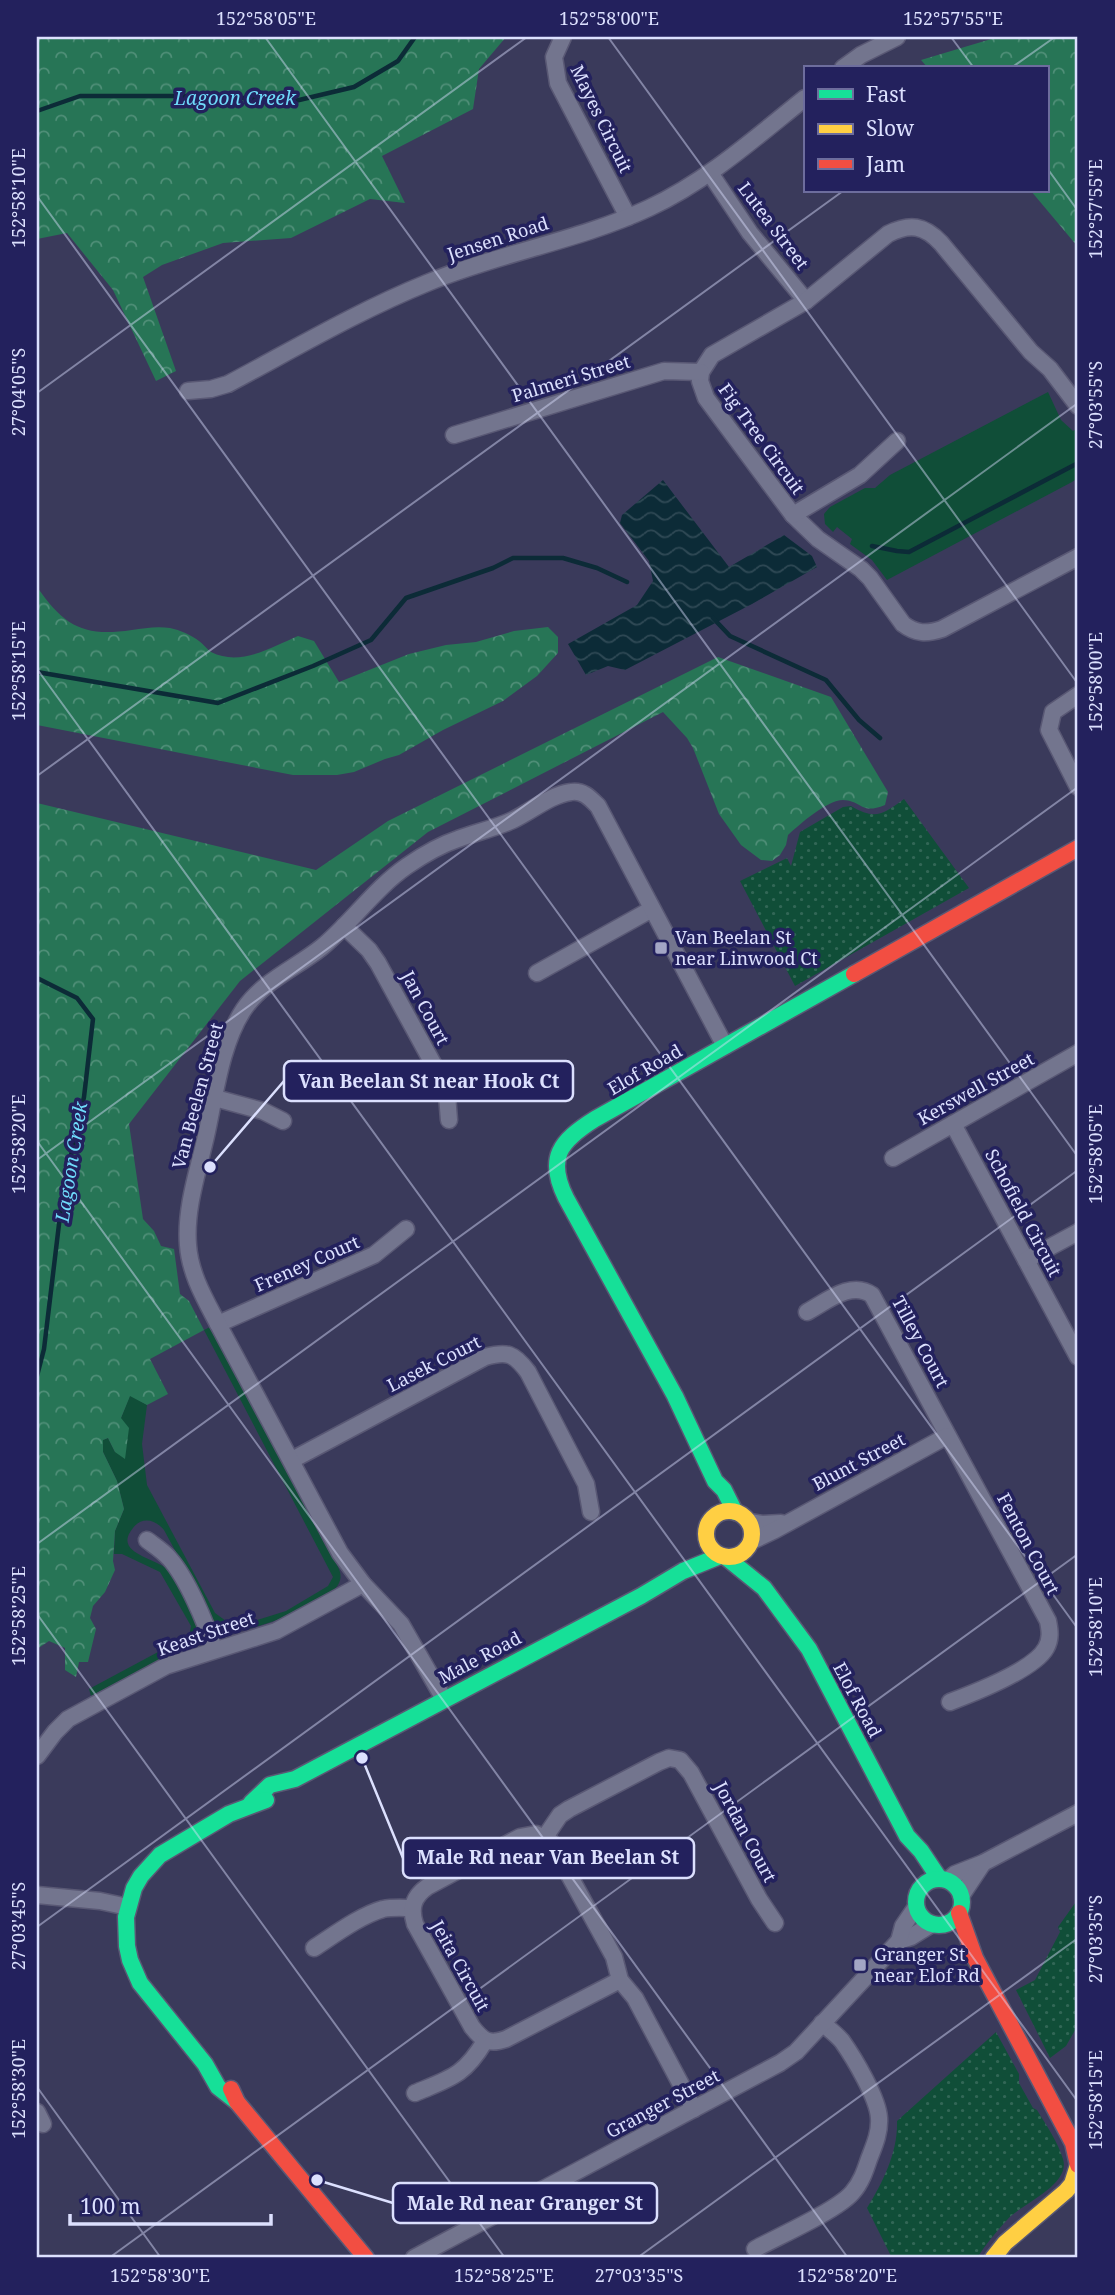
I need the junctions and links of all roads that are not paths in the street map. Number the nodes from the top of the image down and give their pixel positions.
1 (563, 37) edge
2 (897, 37) edge
3 (846, 66) edge
4 (804, 99) edge
5 (710, 173) junction
6 (628, 217) junction
7 (806, 301) junction
8 (701, 372) junction
9 (188, 391) dead end
10 (1078, 406) edge
11 (454, 435) dead end
12 (897, 441) dead end
13 (793, 515) junction
14 (1078, 556) edge
15 (1078, 695) edge
16 (1078, 787) edge
17 (1078, 848) edge
18 (652, 909) junction
19 (344, 926) junction
20 (537, 973) dead end
21 (725, 1046) junction
22 (1078, 1053) edge
23 (215, 1098) junction
24 (449, 1120) dead end
25 (283, 1121) dead end
26 (953, 1124) junction
27 (893, 1158) dead end
28 (406, 1229) dead end
29 (1078, 1232) edge
30 (1026, 1260) junction
31 (807, 1312) dead end
32 (218, 1324) junction
33 (1078, 1357) edge
34 (947, 1436) junction
35 (292, 1460) junction
36 (715, 1480) junction
37 (591, 1513) dead end
38 (715, 1516) junction
39 (742, 1517) junction
40 (788, 1522) junction
41 (706, 1538) junction
42 (147, 1540) dead end
43 (749, 1545) junction
44 (724, 1557) junction
45 (683, 1571) junction
46 (363, 1584) junction
47 (764, 1588) junction
48 (214, 1649) junction
49 (444, 1699) junction
50 (950, 1702) dead end
51 (37, 1756) edge
52 (1078, 1812) edge
53 (907, 1836) junction
54 (544, 1837) junction
55 (984, 1863) junction
56 (915, 1876) junction
57 (943, 1879) junction
58 (37, 1895) edge
59 (961, 1896) junction
60 (128, 1907) junction
61 (916, 1907) junction
62 (412, 1908) junction
63 (959, 1913) junction
64 (775, 1923) dead end
65 (936, 1924) junction
66 (899, 1941) junction
67 (314, 1948) dead end
68 (975, 1958) junction
69 (620, 1980) junction
70 (822, 2023) junction
71 (485, 2041) junction
72 (415, 2093) dead end
73 (694, 2109) junction
74 (1078, 2165) edge
75 (755, 2249) dead end
76 (366, 2258) edge
77 (414, 2258) edge
78 (993, 2258) edge

1 - 6 street, Mayes Circuit
2 - 3 street
4 - 5 street, Jensen Road
5 - 6 street, Jensen Road
5 - 7 street, Lutea Street
6 - 9 street, Jensen Road
7 - 8 street, Fig Tree Circuit
7 - 10 street, Fig Tree Circuit
8 - 11 street, Palmeri Street
8 - 13 street, Fig Tree Circuit
12 - 13 street
13 - 14 street, Fig Tree Circuit
15 - 16 street
17 - 21 street, Elof Road
18 - 19 street, Van Beelen Street
18 - 20 street
18 - 21 street, Van Beelen Street
19 - 23 street, Van Beelen Street
19 - 24 street, Jan Court
21 - 36 street, Elof Road
22 - 26 street, Kerswell Street
23 - 25 street
23 - 32 street, Van Beelen Street
26 - 27 street, Kerswell Street
26 - 30 street, Schofield Circuit
28 - 32 street, Freney Court
29 - 30 street
30 - 33 street, Schofield Circuit
31 - 34 street, Tilley Court
32 - 35 street, Van Beelen Street
34 - 40 street, Blunt Street
34 - 50 street, Fenton Court
35 - 37 street, Lasek Court
35 - 46 street, Van Beelen Street
36 - 38 street, Elof Road
36 - 39 street, Elof Road
38 - 39 street
38 - 41 street
39 - 40 street, Blunt Street
39 - 43 street
40 - 43 street, Blunt Street
41 - 44 street
41 - 45 street, Male Road
42 - 48 street
43 - 44 street
43 - 47 street, Elof Road
44 - 45 street, Male Road
44 - 47 street, Elof Road
45 - 49 street, Male Road
46 - 48 street, Keast Street
46 - 49 street, Van Beelen Street
47 - 53 street, Elof Road
48 - 51 street, Keast Street
49 - 60 street, Male Road
52 - 55 street
53 - 56 street, Elof Road
53 - 57 street, Elof Road
54 - 62 street, Jeita Circuit
54 - 64 street, Jordan Court
54 - 69 street
55 - 57 street
55 - 59 street
56 - 57 street
56 - 61 street
57 - 59 street, Elof Road
58 - 60 street
59 - 63 street
60 - 76 street, Male Road
61 - 65 street
61 - 66 street, Granger Street
62 - 67 street
62 - 71 street, Jeita Circuit
63 - 65 street
63 - 68 street
65 - 66 street, Granger Street
65 - 68 street
66 - 70 street, Granger Street
68 - 74 street
69 - 71 street
69 - 73 street
70 - 73 street, Granger Street
70 - 75 street
71 - 72 street
73 - 77 street, Granger Street
74 - 78 street

